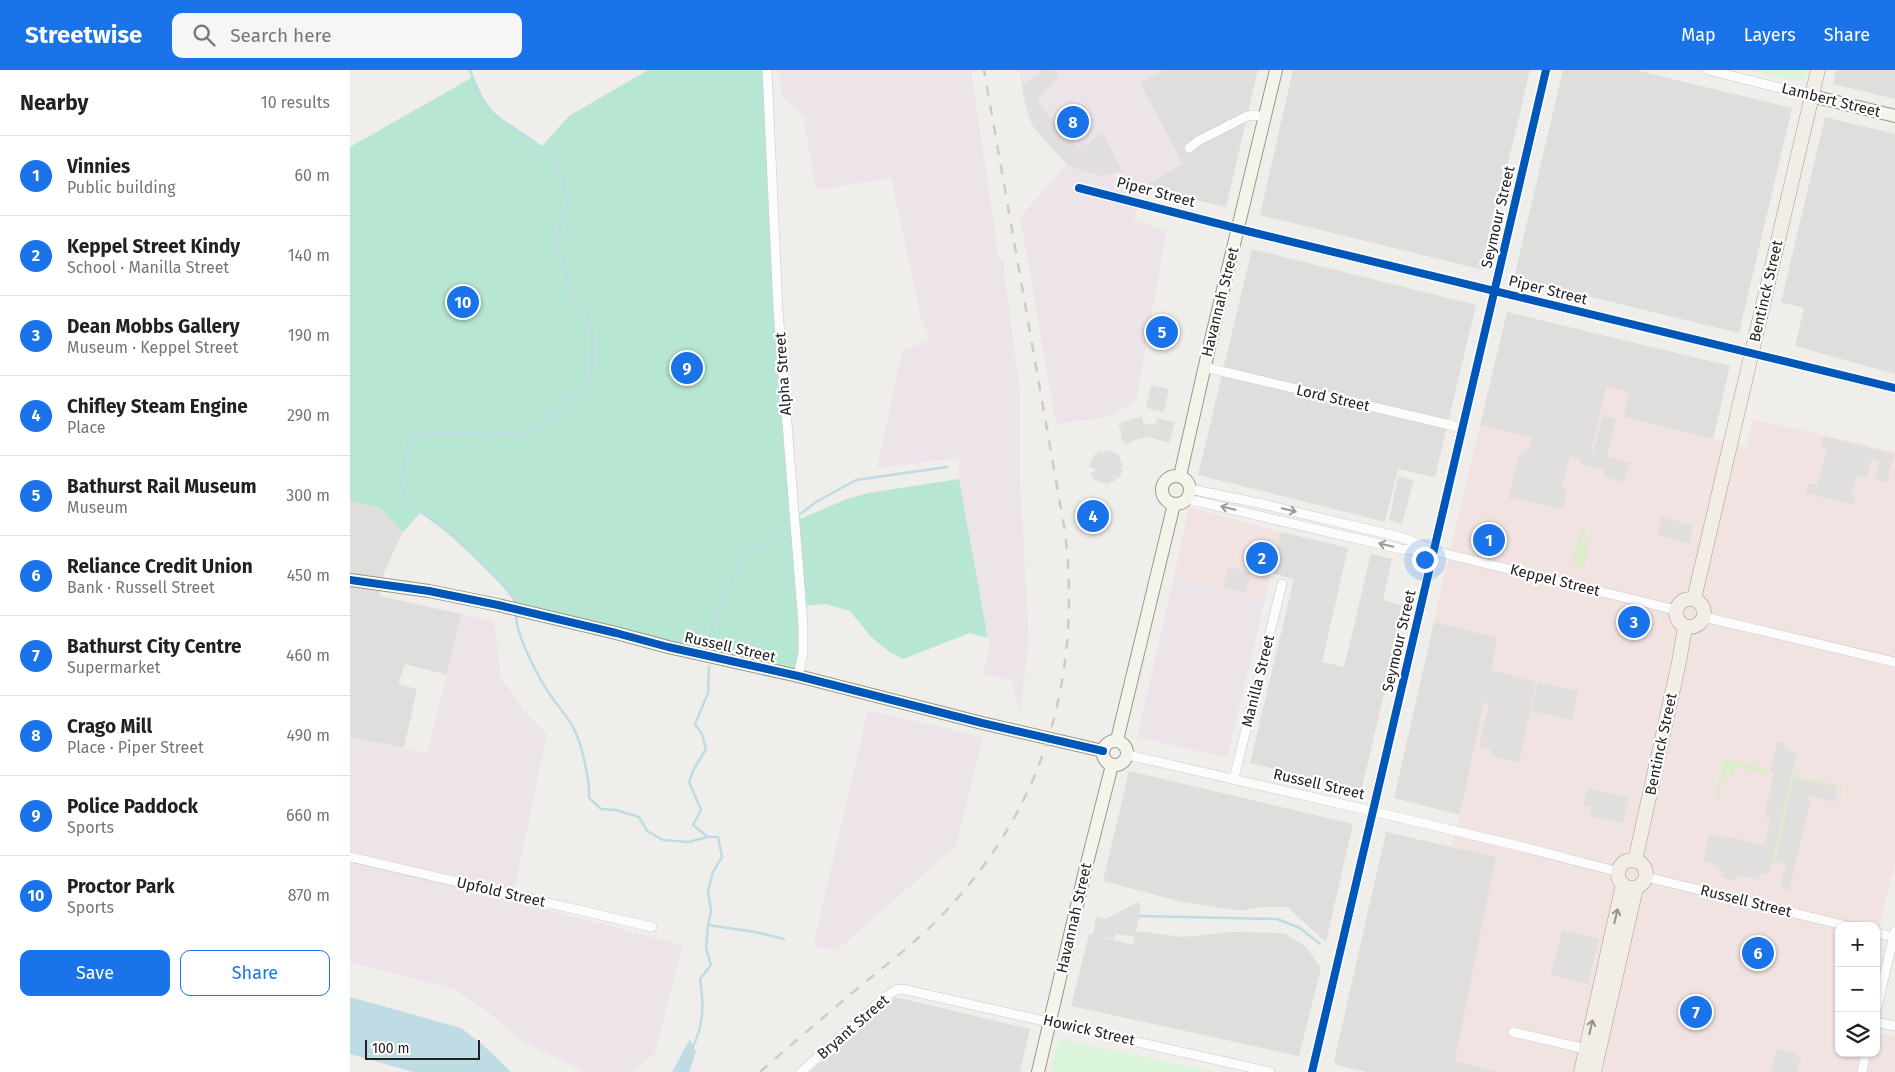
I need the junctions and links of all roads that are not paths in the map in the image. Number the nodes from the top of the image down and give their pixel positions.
1 (767, 70) edge
2 (1276, 70) edge
3 (1546, 70) edge
4 (1708, 70) edge
5 (1818, 70) edge
6 (1812, 96) junction
7 (1895, 116) edge
8 (1264, 117) junction
9 (1189, 148) dead end
10 (1080, 188) dead end
11 (1238, 228) junction
12 (1494, 291) junction
13 (1751, 353) junction
14 (1204, 367) junction
15 (1895, 388) edge
16 (1462, 428) junction
17 (1180, 476) junction
18 (1188, 494) junction
19 (1258, 503) junction
20 (1174, 504) junction
21 (1254, 514) junction
22 (1357, 527) junction
23 (1355, 538) junction
24 (1434, 551) junction
25 (350, 580) edge
26 (1282, 584) dead end
27 (1694, 599) junction
28 (1676, 610) junction
29 (1704, 617) junction
30 (1685, 627) junction
31 (1895, 662) edge
32 (798, 676) junction
33 (1117, 740) junction
34 (1103, 751) junction
35 (1128, 755) junction
36 (1112, 765) junction
37 (1234, 778) junction
38 (1373, 811) junction
39 (350, 856) edge
40 (1635, 861) junction
41 (1646, 877) junction
42 (1626, 881) junction
43 (1835, 923) edge
44 (652, 927) dead end
45 (1880, 933) edge
46 (1895, 935) edge
47 (908, 989) joint
48 (1880, 995) edge
49 (1050, 1021) junction
50 (1880, 1023) edge
51 (1895, 1026) edge
52 (1513, 1032) dead end
53 (1586, 1049) junction
54 (1865, 1057) edge
55 (801, 1072) edge
56 (1038, 1072) edge
57 (1270, 1072) edge
58 (1312, 1072) edge
59 (1581, 1072) edge
60 (1594, 1072) edge
61 (1862, 1072) edge

1 - 32 street, Alpha Street
2 - 8 street, Havannah Street
3 - 12 street, Seymour Street
4 - 6 street, Lambert Street
5 - 6 main road, Bentinck Street
6 - 7 street, Lambert Street
6 - 13 main road, Bentinck Street
8 - 9 street
8 - 11 street, Havannah Street
10 - 11 street, Piper Street
11 - 12 street, Piper Street
11 - 14 street, Havannah Street
12 - 13 street, Piper Street
12 - 16 street, Seymour Street
13 - 15 street, Piper Street
13 - 27 main road, Bentinck Street
14 - 16 street, Lord Street
14 - 17 street, Havannah Street
16 - 24 street, Seymour Street
17 - 18 street
17 - 20 street
18 - 19 street, Keppel Street
18 - 20 street
21 -> 18 street, Keppel Street
19 - 21 street
19 -> 22 street, Keppel Street
20 - 33 street
21 - 23 street, Keppel Street
22 - 23 street
22 - 24 street, Keppel Street
24 -> 23 street, Keppel Street
24 - 28 street, Keppel Street
24 - 38 street, Seymour Street
25 - 32 street, Russell Street
26 - 37 street, Manilla Street
27 - 28 main road
27 - 29 main road
28 - 30 main road
29 - 30 main road
29 - 31 street
30 - 40 main road, Bentinck Street
32 - 34 street, Russell Street
33 - 34 street
33 - 35 street
34 - 36 street
35 - 36 street
35 - 37 street, Russell Street
36 - 49 street, Havannah Street
37 - 38 street, Russell Street
38 - 42 street, Russell Street
38 - 58 street, Seymour Street
39 - 44 street, Upfold Street
40 - 41 main road
40 - 42 main road
41 - 42 main road
41 - 43 street, Russell Street
53 -> 42 main road
42 - 60 main road
45 - 46 street
46 - 48 street
47 - 49 street, Howick Street
47 - 55 street, Bryant Street
49 - 56 street, Havannah Street
49 - 57 street, Howick Street
50 - 51 street
52 - 53 street
53 - 59 main road
54 - 61 street

